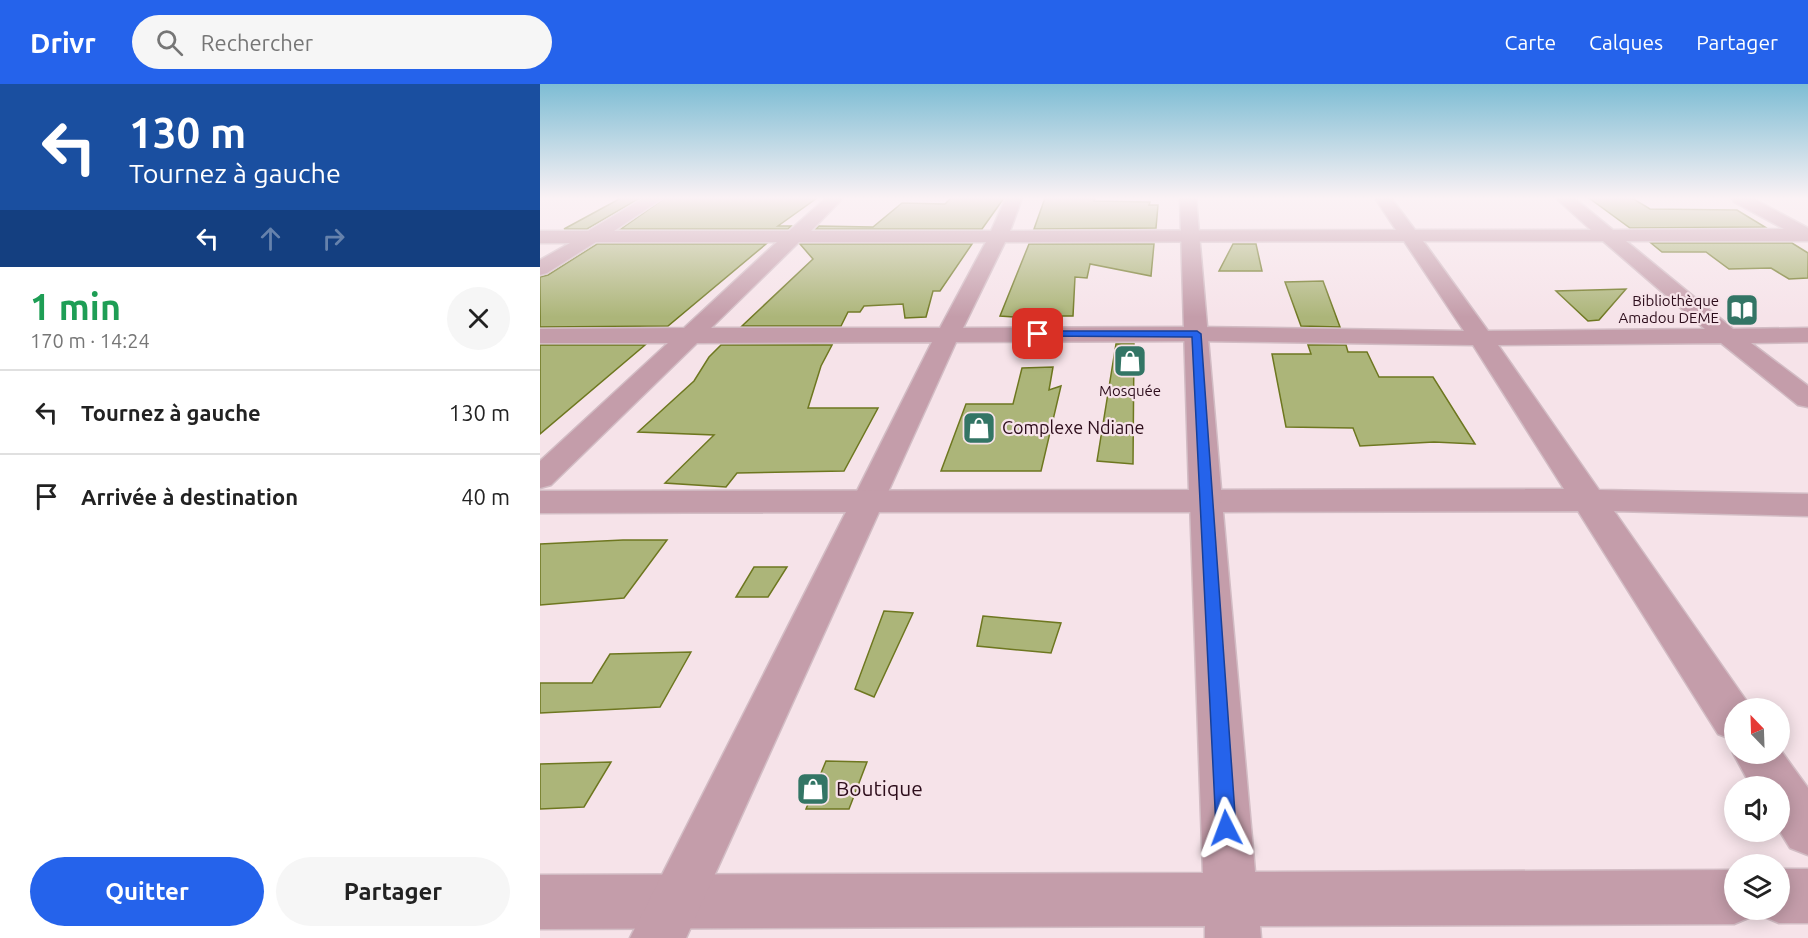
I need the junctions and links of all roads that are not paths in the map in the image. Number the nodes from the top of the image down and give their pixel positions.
1 (998, 237) edge
2 (591, 238) edge
3 (762, 238) edge
4 (791, 238) junction
5 (821, 238) edge
6 (1190, 238) edge
7 (1411, 238) edge
8 (1612, 238) edge
9 (540, 269) edge
10 (948, 334) junction
11 (1197, 334) junction
12 (692, 335) junction
13 (1726, 335) junction
14 (1808, 335) edge
15 (540, 336) edge
16 (1480, 338) junction
17 (1808, 399) edge
18 (540, 478) edge
19 (1586, 500) junction
20 (868, 501) junction
21 (1206, 501) junction
22 (540, 502) edge
23 (1808, 505) edge
24 (1724, 705) edge
25 (1790, 803) edge
26 (1808, 830) edge
27 (1790, 896) edge
28 (1808, 896) edge
29 (1724, 897) edge
30 (540, 902) edge
31 (1232, 918) edge
32 (667, 920) edge

1 - 10 street
2 - 9 street
3 - 4 street
4 - 5 street
4 - 12 street
6 - 11 street
7 - 16 street
8 - 13 street
10 - 11 street
10 - 12 street
10 - 20 street
11 - 16 street
11 - 21 street
12 - 15 street
12 - 18 street
13 - 14 street
13 - 16 street
13 - 17 street
16 - 19 street
19 - 21 street
19 - 23 street
19 - 24 street
20 - 21 street
20 - 22 street
20 - 32 street
21 - 31 street
25 - 26 street
27 - 28 street
29 - 31 street
30 - 32 street
31 - 32 street

